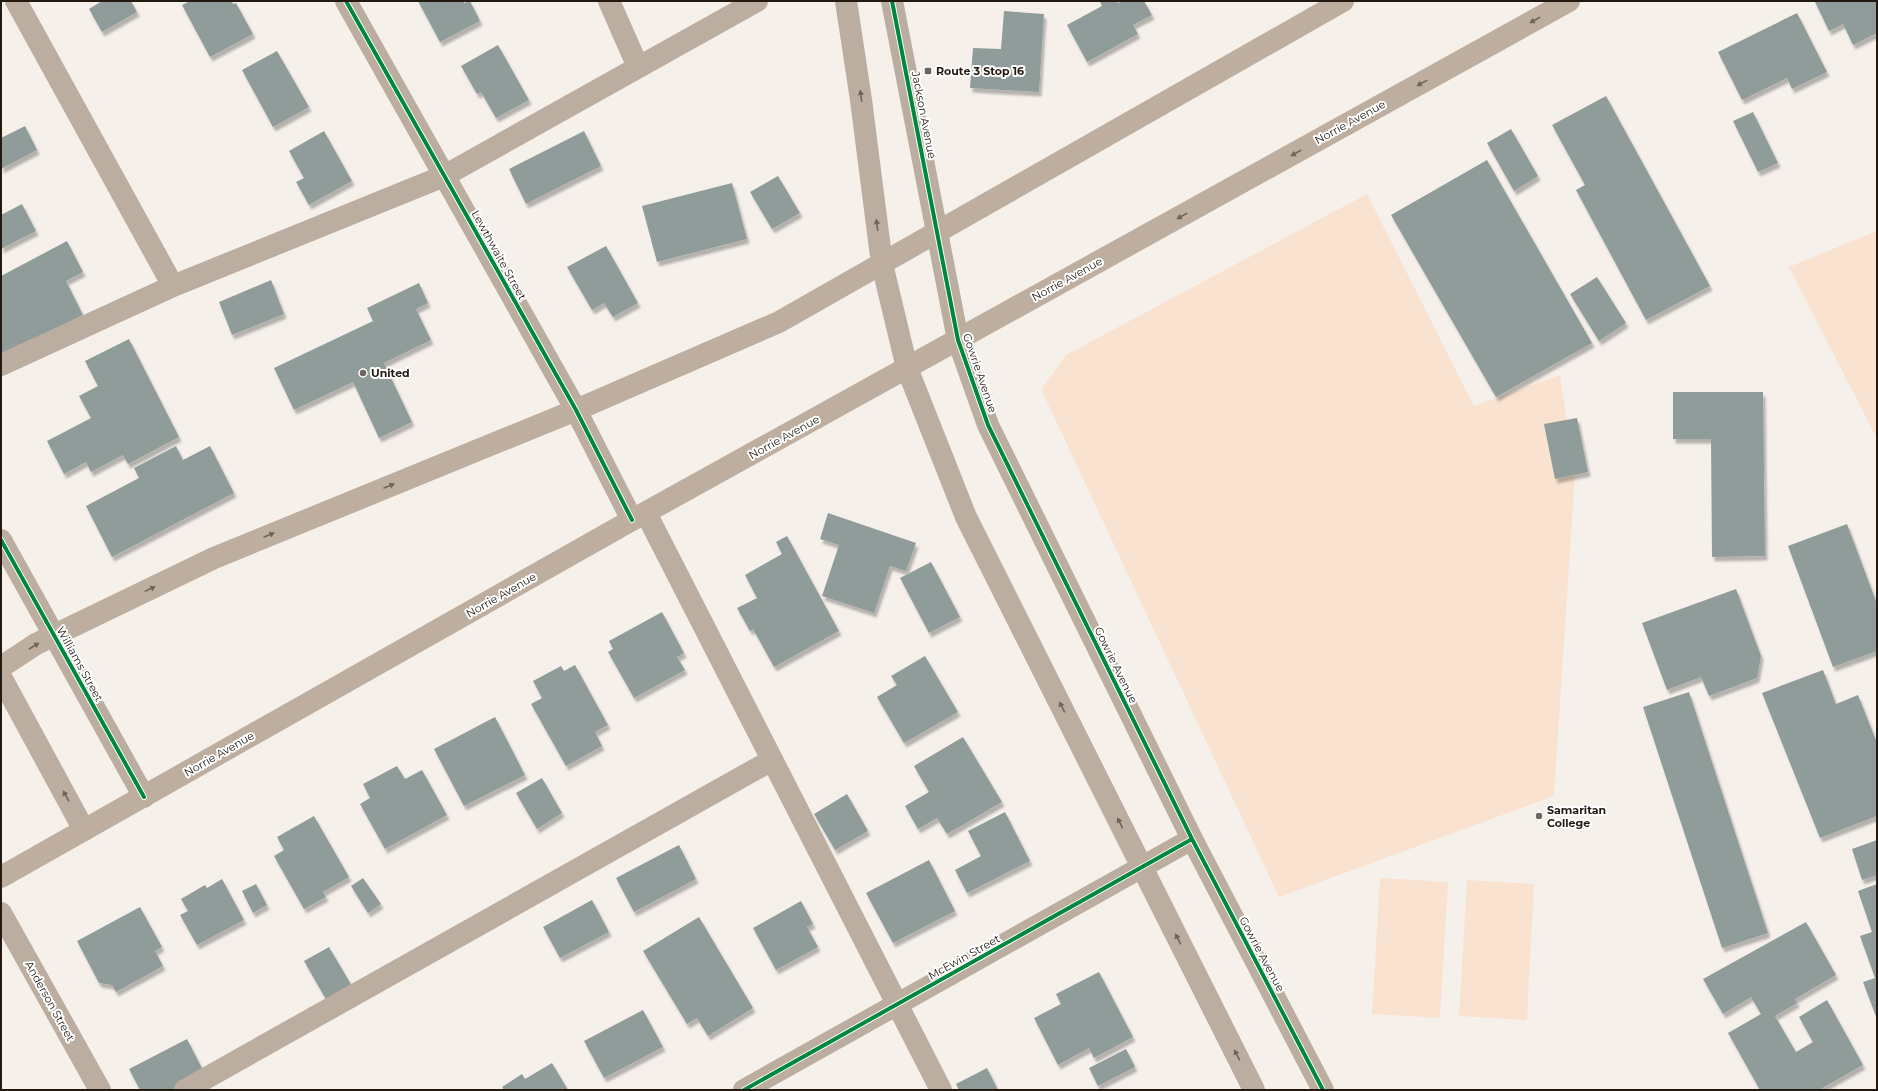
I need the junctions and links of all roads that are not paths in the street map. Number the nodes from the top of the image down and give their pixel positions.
1 (16, 1) edge
2 (346, 1) edge
3 (609, 1) edge
4 (757, 1) edge
5 (846, 1) edge
6 (892, 1) edge
7 (1343, 1) edge
8 (1569, 1) edge
9 (638, 67) junction
10 (444, 176) junction
11 (938, 232) junction
12 (882, 264) junction
13 (173, 286) junction
14 (958, 340) junction
15 (1, 365) edge
16 (907, 368) junction
17 (576, 410) junction
18 (639, 517) junction
19 (1, 540) edge
20 (54, 635) junction
21 (1, 667) edge
22 (1, 677) edge
23 (772, 760) junction
24 (144, 797) junction
25 (84, 830) junction
26 (1192, 839) junction
27 (1142, 868) junction
28 (1, 878) edge
29 (1, 912) edge
30 (897, 1005) junction
31 (100, 1090) edge
32 (185, 1090) edge
33 (744, 1090) edge
34 (941, 1090) edge
35 (1254, 1090) edge
36 (1323, 1090) edge

1 - 13 street
2 - 10 street, Lewthwaite Street
3 - 9 street
4 - 9 street
12 -> 5 street
6 - 11 street, Jackson Avenue
7 - 11 main road
8 -> 14 main road, Norrie Avenue
9 - 10 street
10 - 13 street
10 - 17 street, Lewthwaite Street
11 - 12 main road
11 - 14 street, Gowrie Avenue
12 - 16 street
12 - 17 main road
13 - 15 street
14 - 16 main road, Norrie Avenue
14 - 26 street, Gowrie Avenue
16 - 18 main road, Norrie Avenue
27 -> 16 street
17 - 18 street, Lewthwaite Street
20 -> 17 main road
18 - 23 street, Lewthwaite Street
18 - 24 main road, Norrie Avenue
19 - 20 street, Williams Street
21 -> 20 main road
20 - 24 street, Williams Street
25 -> 22 street
23 - 30 street, Lewthwaite Street
23 - 32 street
24 - 25 main road, Norrie Avenue
25 - 28 main road, Norrie Avenue
26 - 27 street, McEwin Street
26 - 36 street, Gowrie Avenue
27 - 30 street, McEwin Street
35 -> 27 street
29 - 31 street, Anderson Street
30 - 33 street, McEwin Street
30 - 34 street, Lewthwaite Street

